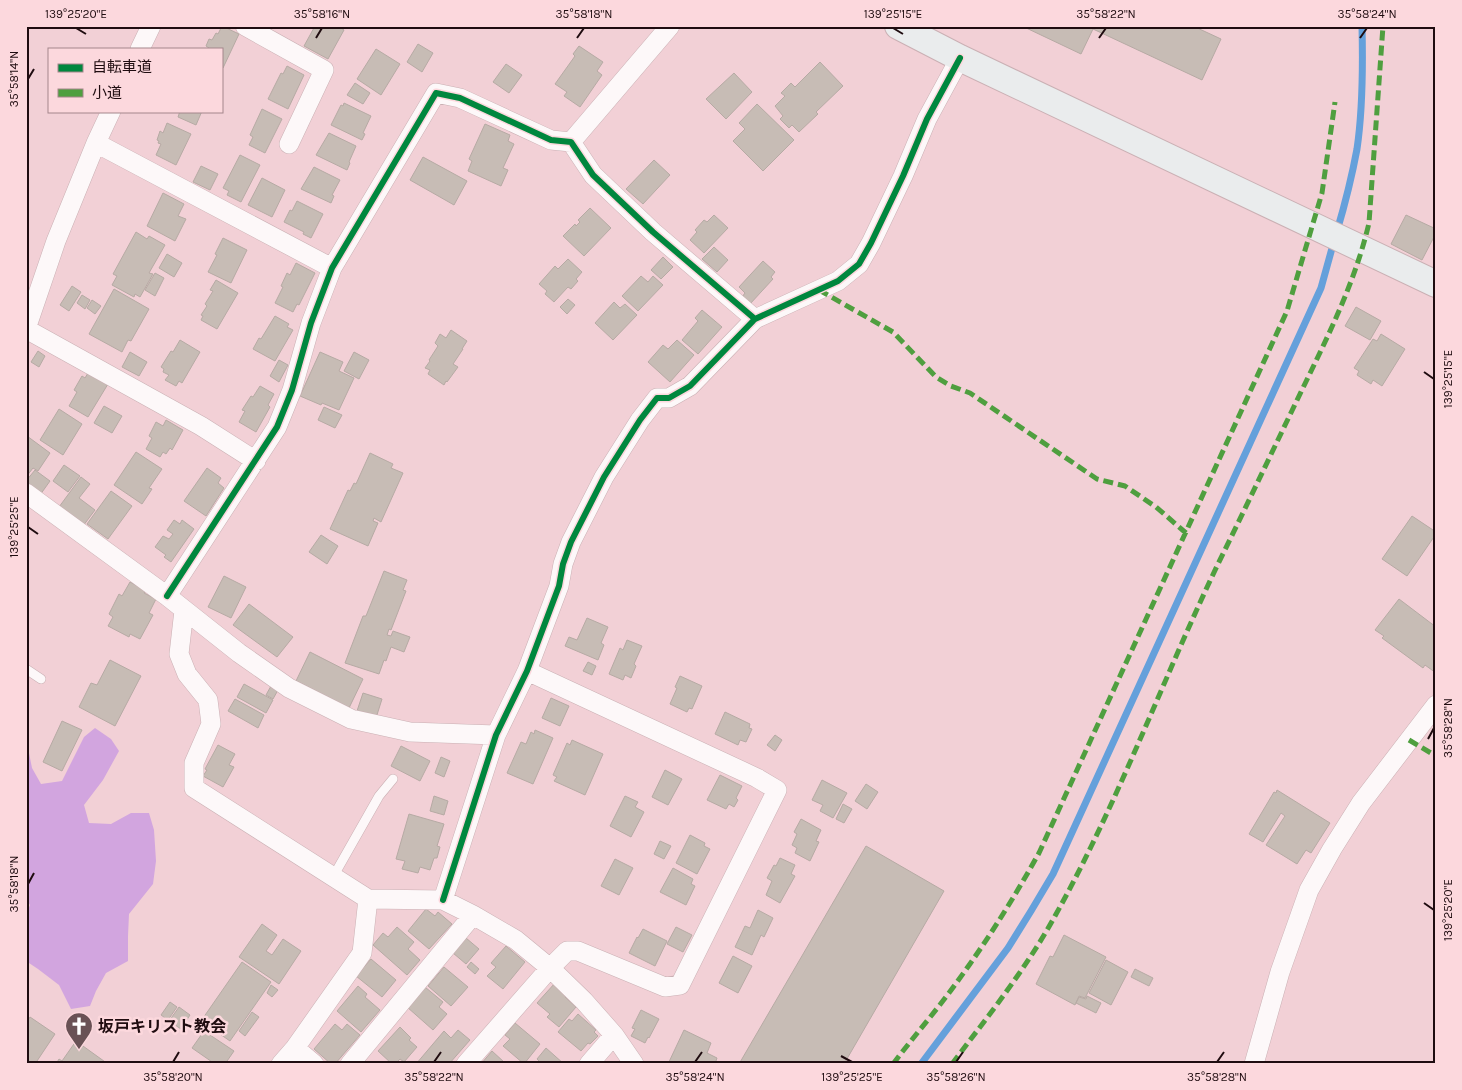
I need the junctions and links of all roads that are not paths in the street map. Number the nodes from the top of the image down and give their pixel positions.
1 (151, 26) edge
2 (245, 26) edge
3 (670, 26) edge
4 (898, 26) edge
5 (140, 48) edge
6 (960, 58) junction
7 (111, 112) edge
8 (571, 142) junction
9 (96, 143) junction
10 (289, 144) dead end
11 (332, 268) junction
12 (1436, 284) edge
13 (754, 319) junction
14 (26, 329) edge
15 (256, 461) junction
16 (26, 493) edge
17 (167, 596) junction
18 (184, 610) junction
19 (26, 669) edge
20 (527, 671) junction
21 (41, 680) dead end
22 (1436, 705) edge
23 (496, 735) junction
24 (393, 779) dead end
25 (332, 877) junction
26 (368, 899) junction
27 (443, 900) junction
28 (473, 915) junction
29 (550, 968) junction
30 (614, 1035) junction
31 (295, 1048) junction
32 (282, 1064) edge
33 (314, 1064) edge
34 (350, 1064) edge
35 (466, 1064) edge
36 (589, 1064) edge
37 (634, 1064) edge
38 (1254, 1064) edge

1 - 5 street
2 - 10 street
3 - 8 street
4 - 6 street
6 - 12 street
6 - 13 street
7 - 9 street
8 - 11 street
8 - 13 street
9 - 11 street
9 - 14 street
11 - 15 street
13 - 20 street
14 - 15 street
15 - 17 street
16 - 17 street
17 - 18 street
18 - 23 street
18 - 25 street
19 - 21 lane
20 - 23 street
20 - 29 street
22 - 38 street
23 - 27 street
24 - 25 lane
25 - 26 street
26 - 27 street
26 - 31 street
27 - 28 street
28 - 29 street
28 - 34 street
29 - 30 street
29 - 35 street
30 - 36 street
30 - 37 street
31 - 32 street
31 - 33 street

